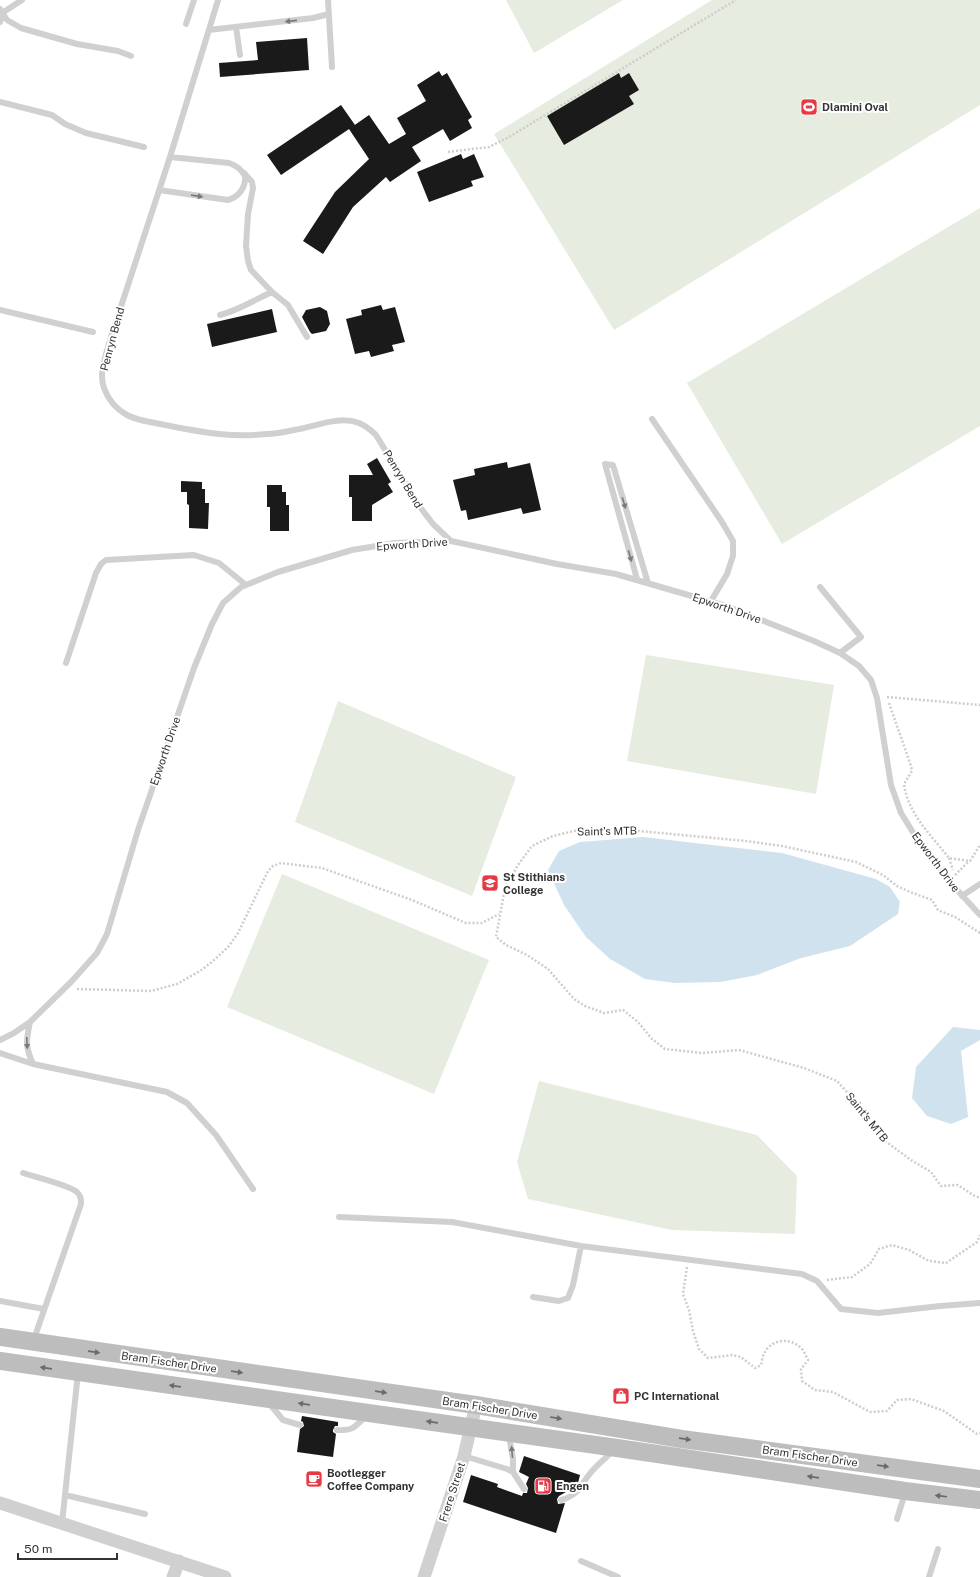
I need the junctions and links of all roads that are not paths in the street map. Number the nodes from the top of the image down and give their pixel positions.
1 (22, 0) edge
2 (194, 0) edge
3 (218, 0) edge
4 (328, 0) edge
5 (1, 11) edge
6 (329, 14) junction
7 (0, 22) edge
8 (186, 24) dead end
9 (236, 26) junction
10 (209, 30) junction
11 (240, 55) dead end
12 (131, 56) dead end
13 (332, 67) dead end
14 (0, 102) edge
15 (144, 147) dead end
16 (170, 157) junction
17 (244, 173) junction
18 (159, 190) junction
19 (272, 292) junction
20 (0, 310) edge
21 (220, 315) dead end
22 (93, 332) dead end
23 (307, 337) dead end
24 (652, 419) dead end
25 (451, 541) junction
26 (637, 579) junction
27 (648, 583) junction
28 (246, 585) junction
29 (820, 587) dead end
30 (710, 602) junction
31 (840, 653) junction
32 (66, 663) dead end
33 (980, 884) edge
34 (962, 896) junction
35 (980, 914) edge
36 (30, 1022) junction
37 (0, 1040) edge
38 (0, 1053) edge
39 (33, 1064) junction
40 (23, 1173) dead end
41 (252, 1189) dead end
42 (339, 1217) dead end
43 (582, 1246) junction
44 (533, 1297) dead end
45 (0, 1301) edge
46 (980, 1303) edge
47 (44, 1309) junction
48 (0, 1337) edge
49 (32, 1342) junction
50 (0, 1361) edge
51 (78, 1372) junction
52 (266, 1398) junction
53 (476, 1405) junction
54 (368, 1413) junction
55 (300, 1425) dead end
56 (471, 1427) junction
57 (337, 1430) dead end
58 (509, 1433) junction
59 (617, 1448) junction
60 (464, 1456) junction
61 (513, 1472) junction
62 (980, 1478) edge
63 (524, 1489) dead end
64 (905, 1491) junction
65 (65, 1495) junction
66 (561, 1500) dead end
67 (980, 1500) edge
68 (0, 1503) edge
69 (145, 1514) dead end
70 (897, 1519) dead end
71 (62, 1523) junction
72 (938, 1549) dead end
73 (179, 1561) junction
74 (581, 1561) dead end
75 (173, 1577) edge
76 (225, 1577) edge
77 (424, 1577) edge
78 (618, 1577) edge
79 (929, 1577) edge

1 - 5 lane
2 - 8 lane
3 - 10 lane, Penryn Bend
4 - 6 lane
5 - 7 lane
5 - 12 lane
6 -> 9 lane
6 - 13 lane
9 - 10 lane
9 - 11 lane
10 - 16 lane, Penryn Bend
14 - 15 lane
16 - 17 lane
16 - 18 lane, Penryn Bend
18 -> 17 lane
17 - 19 lane
18 - 25 lane, Penryn Bend
19 - 21 lane
19 - 23 lane
20 - 22 lane
24 - 30 lane
25 - 26 lane, Epworth Drive
25 - 28 lane, Epworth Drive
26 - 27 lane, Epworth Drive
26 - 27 lane
27 - 30 lane, Epworth Drive
28 - 32 lane
28 - 36 lane, Epworth Drive
29 - 31 lane
30 - 31 lane, Epworth Drive
31 - 34 lane, Epworth Drive
33 - 34 lane
34 - 35 lane, Epworth Drive
36 - 37 lane, Epworth Drive
36 -> 39 lane
38 - 39 lane
39 - 41 lane
40 - 47 lane
42 - 43 lane
43 - 44 lane
43 - 46 lane
45 - 47 lane
47 - 49 lane
48 - 49 main road, Bram Fischer Drive
49 -> 53 main road, Bram Fischer Drive
51 -> 50 main road, Bram Fischer Drive
52 -> 51 main road, Bram Fischer Drive
51 - 65 lane
54 -> 52 main road, Bram Fischer Drive
52 - 55 lane
53 - 56 street, Frere Street
53 -> 62 main road, Bram Fischer Drive
56 -> 54 main road, Bram Fischer Drive
54 - 57 lane
56 - 58 main road, Bram Fischer Drive
56 - 60 street, Frere Street
58 - 59 main road, Bram Fischer Drive
61 -> 58 lane
64 -> 59 main road, Bram Fischer Drive
59 - 66 lane
60 - 61 lane
60 - 77 street, Frere Street
61 - 63 lane
67 -> 64 main road, Bram Fischer Drive
64 - 70 lane
65 - 69 lane
65 - 71 lane
68 - 71 street
71 - 73 street
72 - 79 lane
73 - 75 street
73 - 76 street
74 - 78 lane

